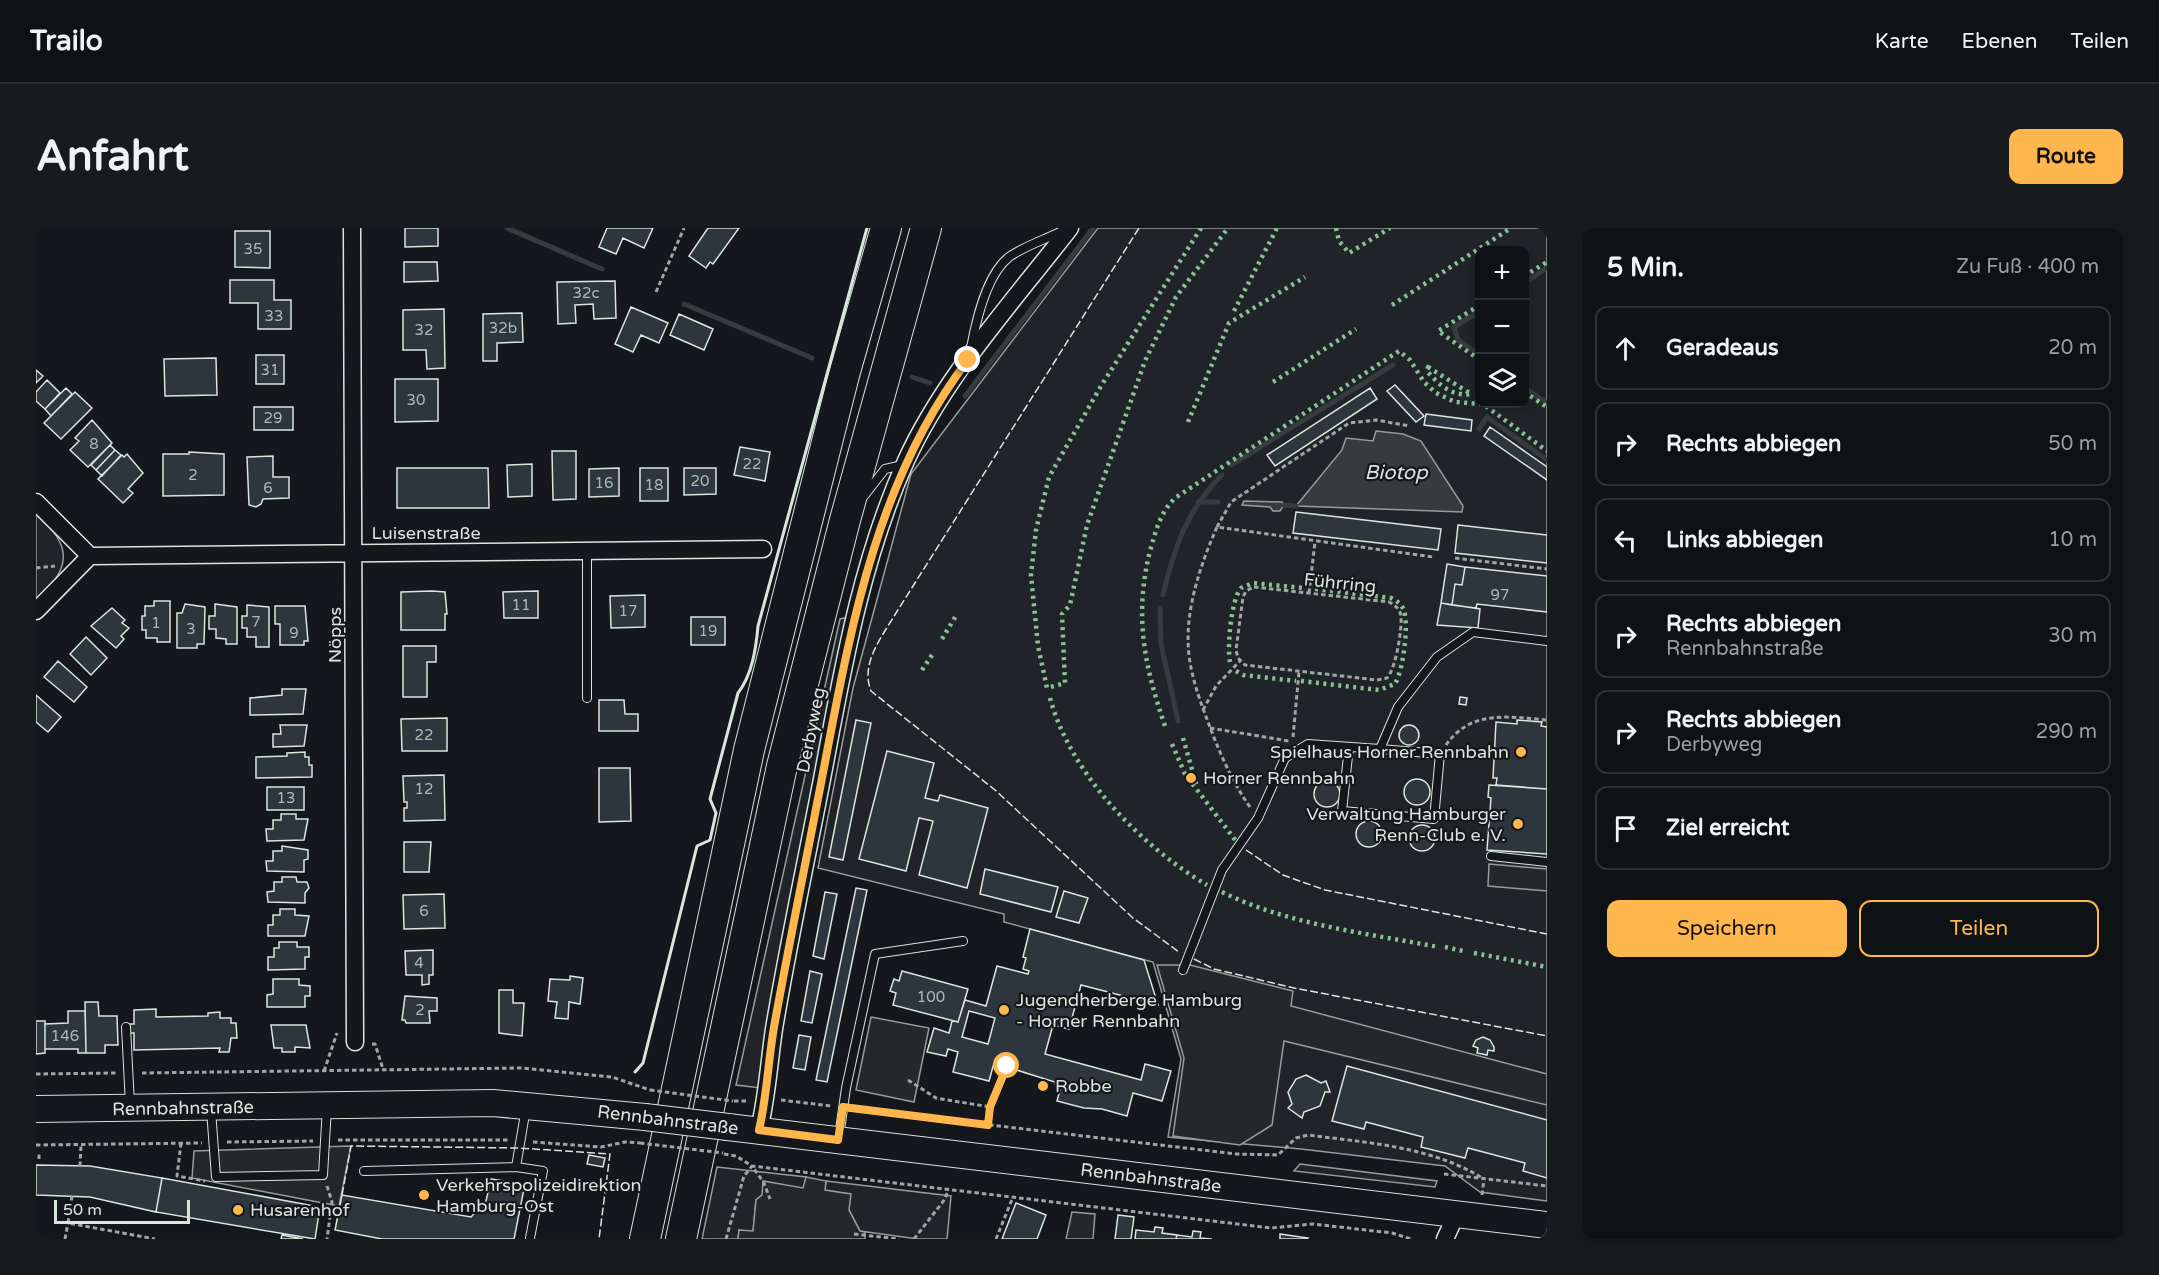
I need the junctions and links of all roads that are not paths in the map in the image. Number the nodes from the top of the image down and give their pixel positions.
1 (352, 228) edge
2 (886, 228) edge
3 (926, 228) edge
4 (1069, 228) edge
5 (968, 360) junction
6 (904, 464) junction
7 (36, 502) edge
8 (845, 520) junction
9 (763, 549) dead end
10 (587, 552) junction
11 (354, 553) junction
12 (90, 556) junction
13 (36, 610) edge
14 (1547, 641) edge
15 (587, 698) dead end
16 (1349, 747) junction
17 (1380, 748) junction
18 (1491, 856) dead end
19 (1547, 862) edge
20 (963, 941) dead end
21 (1183, 970) dead end
22 (126, 1027) dead end
23 (355, 1042) dead end
24 (527, 1105) junction
25 (210, 1106) junction
26 (327, 1106) junction
27 (130, 1108) junction
28 (36, 1109) edge
29 (759, 1130) junction
30 (838, 1140) junction
31 (516, 1167) junction
32 (364, 1171) dead end
33 (1456, 1215) junction
34 (1547, 1226) edge
35 (530, 1238) edge
36 (645, 1239) edge
37 (681, 1239) edge
38 (1445, 1239) edge

1 - 11 street, Nöpps
2 - 36 highway
3 - 8 highway
4 - 5 street, Derbyweg
4 - 5 lane, Derbyweg
5 - 6 street, Derbyweg
6 - 8 lane
6 - 29 street, Derbyweg
7 - 12 street
8 - 37 highway
9 - 10 street, Luisenstraße
10 - 11 street, Luisenstraße
10 - 15 lane
11 - 12 street, Luisenstraße
11 - 23 street, Nöpps
12 - 13 street
14 - 17 lane
16 - 17 lane
16 - 17 lane
16 - 21 lane
18 - 19 lane
20 - 30 lane
22 - 27 lane
24 - 26 main road, Rennbahnstraße
24 - 29 main road, Rennbahnstraße, bridge
24 - 31 lane
25 - 26 main road, Rennbahnstraße
25 - 26 lane
25 - 27 main road, Rennbahnstraße
27 - 28 main road, Rennbahnstraße
29 - 30 main road, Rennbahnstraße
30 - 33 main road, Rennbahnstraße
31 - 32 lane
31 - 35 lane
33 - 34 main road, Rennbahnstraße
33 - 38 street

